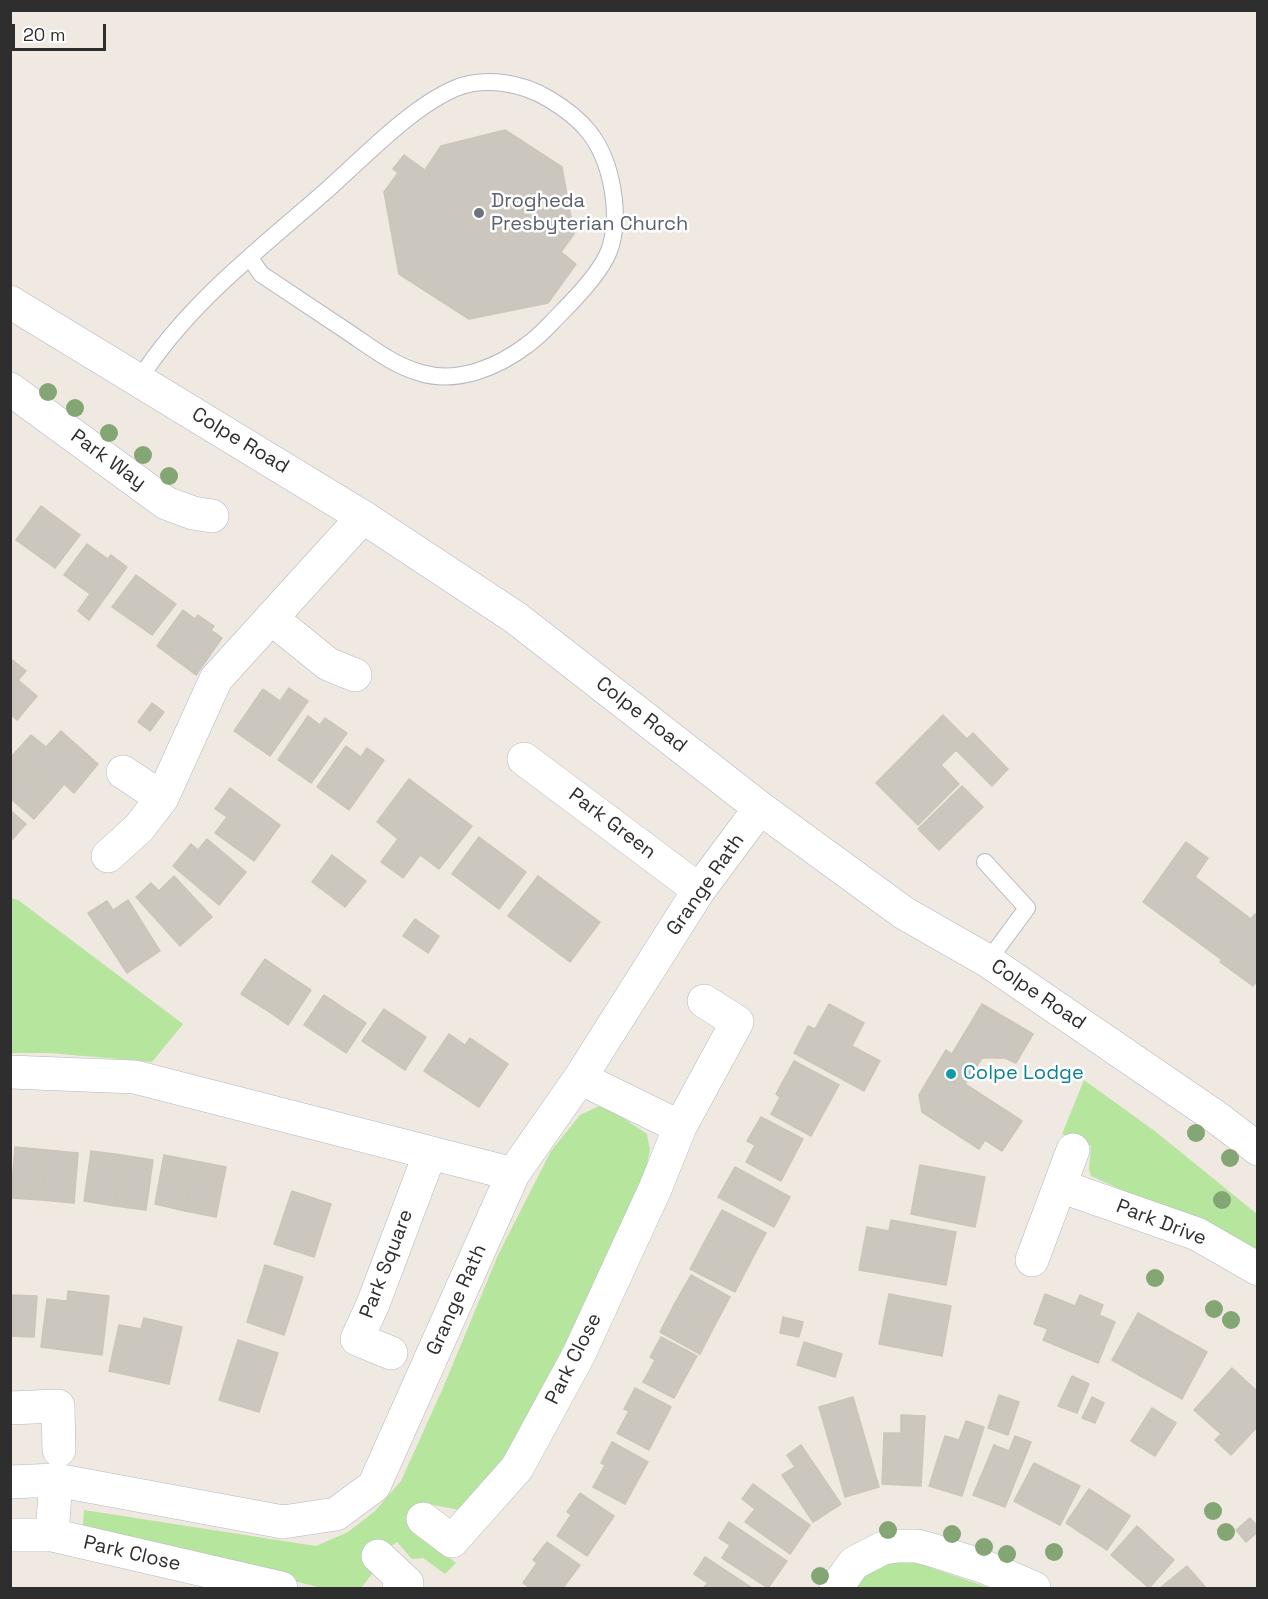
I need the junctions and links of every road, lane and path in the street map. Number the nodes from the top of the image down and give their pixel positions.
1 (250, 258) junction
2 (10, 302) edge
3 (139, 380) junction
4 (10, 389) edge
5 (212, 516) dead end
6 (363, 517) junction
7 (271, 618) junction
8 (355, 675) dead end
9 (524, 759) dead end
10 (123, 772) dead end
11 (162, 798) junction
12 (760, 808) junction
13 (108, 856) dead end
14 (986, 862) dead end
15 (699, 890) junction
16 (988, 961) junction
17 (704, 1001) dead end
18 (10, 1072) edge
19 (580, 1078) junction
20 (680, 1127) junction
21 (1257, 1149) edge
22 (1074, 1150) dead end
23 (430, 1153) junction
24 (513, 1174) junction
25 (1060, 1186) junction
26 (1032, 1260) dead end
27 (1257, 1269) edge
28 (391, 1353) dead end
29 (10, 1408) edge
30 (57, 1465) junction
31 (10, 1482) edge
32 (423, 1519) dead end
33 (10, 1535) edge
34 (52, 1535) junction
35 (378, 1556) dead end
36 (281, 1588) edge
37 (399, 1588) edge
38 (836, 1588) edge
39 (1034, 1588) edge

1 - 1 lane
1 - 3 lane
2 - 3 street, Colpe Road
3 - 6 street, Colpe Road
4 - 5 street, Park Way
6 - 7 street
6 - 12 street, Colpe Road
7 - 8 street
7 - 11 street
9 - 15 street, Park Green
10 - 11 street
11 - 13 street
12 - 15 street, Grange Rath
12 - 16 street, Colpe Road
14 - 16 lane
15 - 19 street, Grange Rath
16 - 21 street, Colpe Road
17 - 20 street, Park Close
18 - 23 street
19 - 20 street
19 - 24 street, Grange Rath
20 - 32 street, Park Close
22 - 25 street
23 - 24 street
23 - 28 street, Park Square
24 - 30 street, Grange Rath
25 - 26 street
25 - 27 street, Park Drive
29 - 30 street
30 - 31 street, Grange Rath
30 - 34 street
33 - 34 street, Park Close
34 - 36 street, Park Close
35 - 37 street
38 - 39 street

